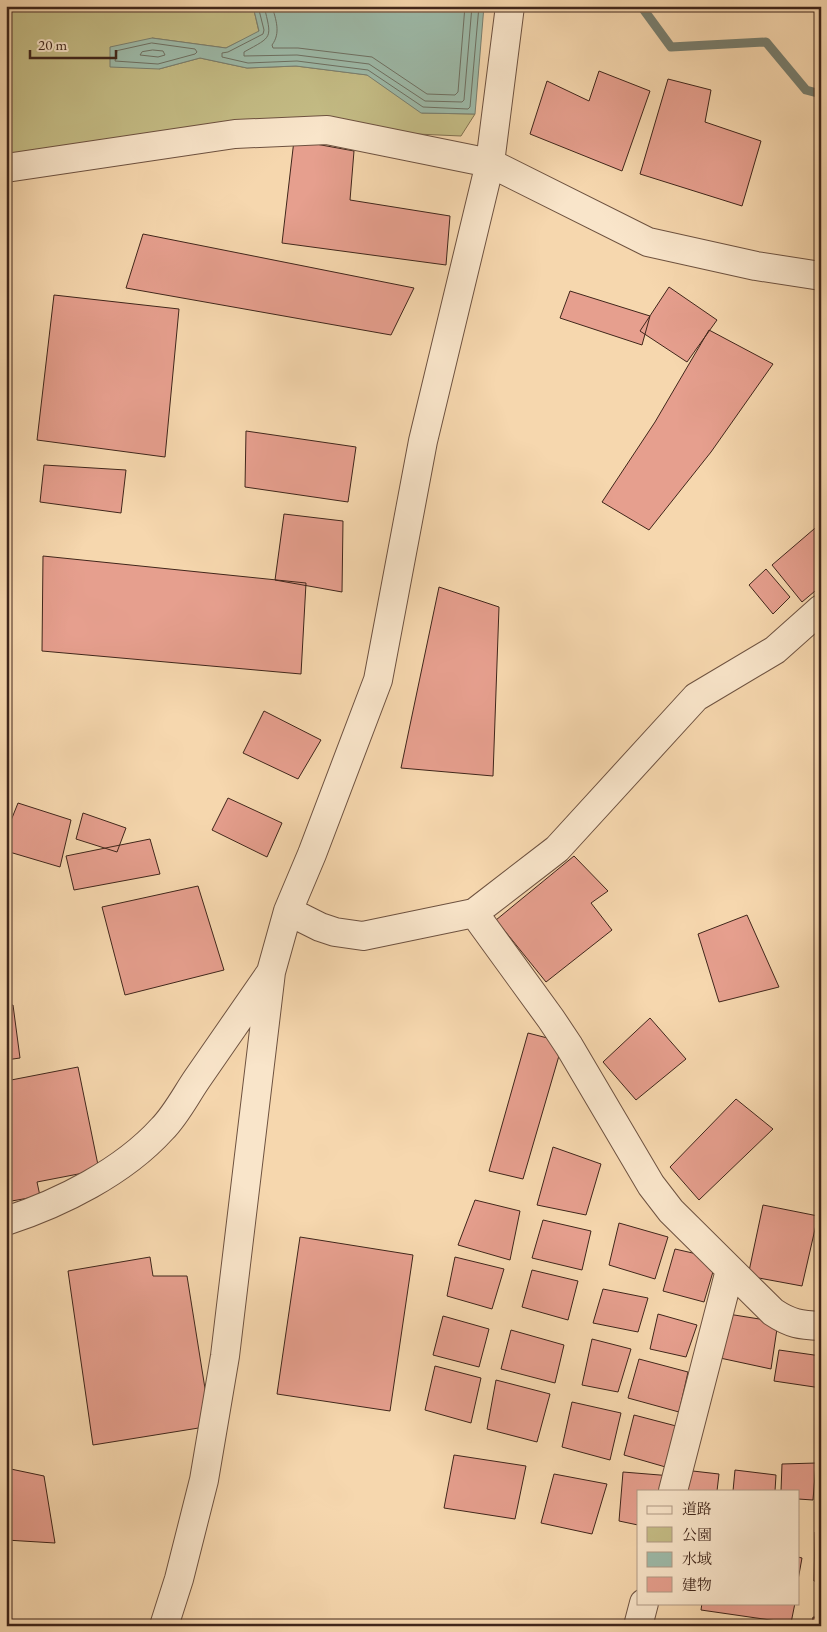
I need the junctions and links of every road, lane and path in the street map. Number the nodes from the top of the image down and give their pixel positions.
1 (510, 6) edge
2 (490, 163) junction
3 (6, 168) edge
4 (821, 276) edge
5 (821, 608) edge
6 (288, 911) junction
7 (474, 913) junction
8 (271, 972) junction
9 (6, 1221) edge
10 (730, 1270) junction
11 (821, 1326) edge
12 (673, 1490) edge
13 (644, 1604) edge
14 (164, 1626) edge
15 (638, 1626) edge

1 - 2 street
2 - 3 street
2 - 4 street
2 - 6 street
5 - 7 street
6 - 7 street
6 - 8 street
7 - 10 street
8 - 9 street
8 - 14 street
10 - 11 street
10 - 12 street
13 - 15 street

